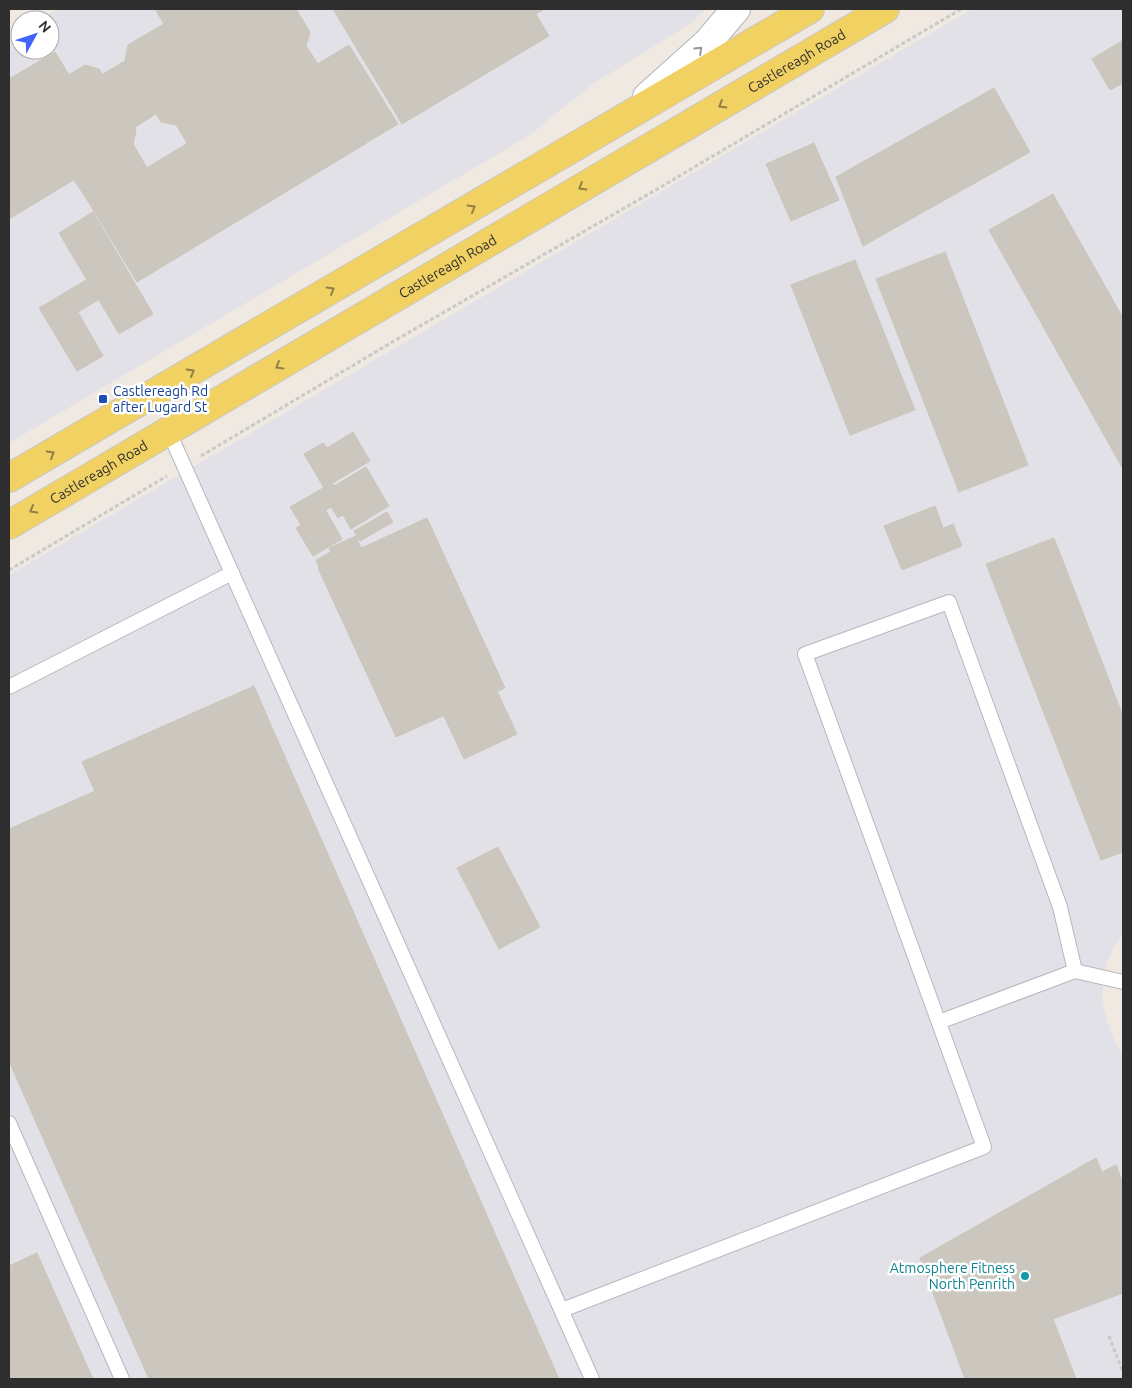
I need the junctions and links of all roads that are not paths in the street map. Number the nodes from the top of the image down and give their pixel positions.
1 (736, 9) edge
2 (810, 9) edge
3 (884, 9) edge
4 (624, 119) junction
5 (168, 430) junction
6 (9, 478) edge
7 (9, 524) edge
8 (232, 573) junction
9 (9, 687) edge
10 (1075, 971) junction
11 (1123, 982) edge
12 (939, 1022) junction
13 (9, 1123) edge
14 (562, 1310) junction
15 (122, 1379) edge
16 (592, 1379) edge

4 -> 1 street
2 - 4 main road
3 -> 5 main road, Castlereagh Road
6 -> 4 main road
5 -> 7 main road, Castlereagh Road
5 - 8 lane
8 - 9 lane
8 - 14 lane
10 - 11 lane
10 - 12 lane
10 - 12 lane
12 - 14 lane
13 - 15 lane
14 - 16 lane

